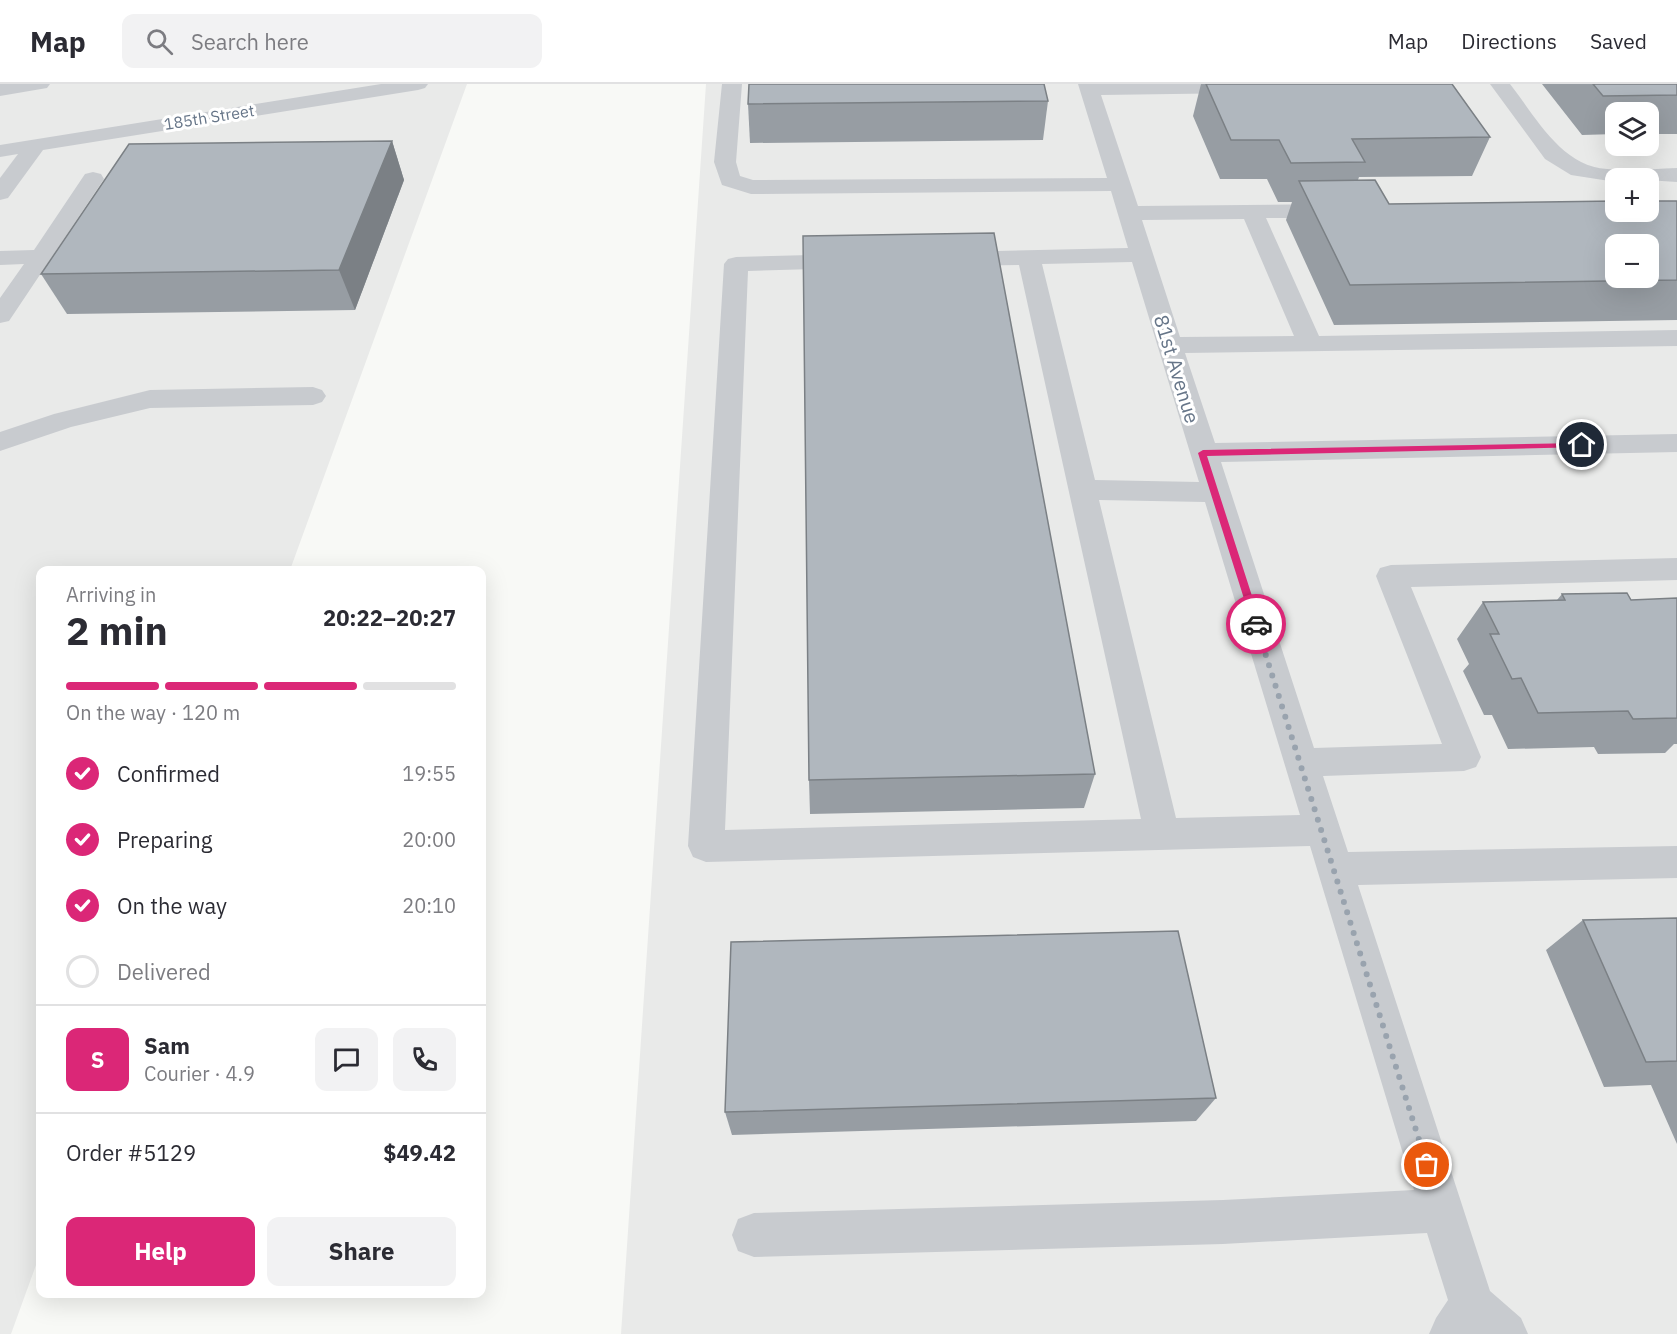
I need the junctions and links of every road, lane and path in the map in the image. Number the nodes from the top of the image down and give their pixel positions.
1 (40, 84) edge
2 (418, 84) edge
3 (732, 84) edge
4 (1500, 84) edge
5 (1089, 86) edge
6 (1265, 87) edge
7 (0, 90) edge
8 (36, 145) junction
9 (0, 151) edge
10 (1677, 175) edge
11 (93, 179) dead end
12 (0, 193) edge
13 (1124, 199) junction
14 (1357, 211) edge
15 (1252, 212) junction
16 (1141, 255) junction
17 (1029, 257) junction
18 (0, 258) edge
19 (41, 258) junction
20 (924, 260) edge
21 (877, 261) edge
22 (0, 316) edge
23 (1677, 338) edge
24 (1310, 344) junction
25 (1169, 345) junction
26 (313, 396) dead end
27 (0, 442) edge
28 (1677, 443) edge
29 (1203, 453) junction
30 (1083, 490) junction
31 (1215, 492) junction
32 (1677, 569) edge
33 (1300, 763) junction
34 (1321, 830) junction
35 (1162, 834) junction
36 (1677, 862) edge
37 (1334, 868) junction
38 (1442, 1210) junction
39 (753, 1235) dead end
40 (1462, 1320) edge
41 (1505, 1334) edge

1 - 7 street
2 - 8 street, 185th Street
3 - 13 street
4 - 10 street
5 - 6 street
5 - 13 street, 81st Avenue
8 - 9 street, 185th Street
8 - 12 street
11 - 19 street
13 - 15 street
13 - 16 street, 81st Avenue
14 - 15 street
15 - 24 street
16 - 17 street
16 - 25 street, 81st Avenue
17 - 20 street
17 - 30 street
18 - 19 street
19 - 22 street
21 - 35 street
23 - 24 street
24 - 25 street
25 - 29 street, 81st Avenue
26 - 27 street
28 - 29 street
29 - 31 street, 81st Avenue
30 - 31 street
30 - 35 street
31 - 33 street, 81st Avenue
32 - 33 street
33 - 34 street, 81st Avenue
34 - 35 street
34 - 37 street, 81st Avenue
36 - 37 street
37 - 38 street, 81st Avenue
38 - 39 street
38 - 40 street, 81st Avenue
40 - 41 street

